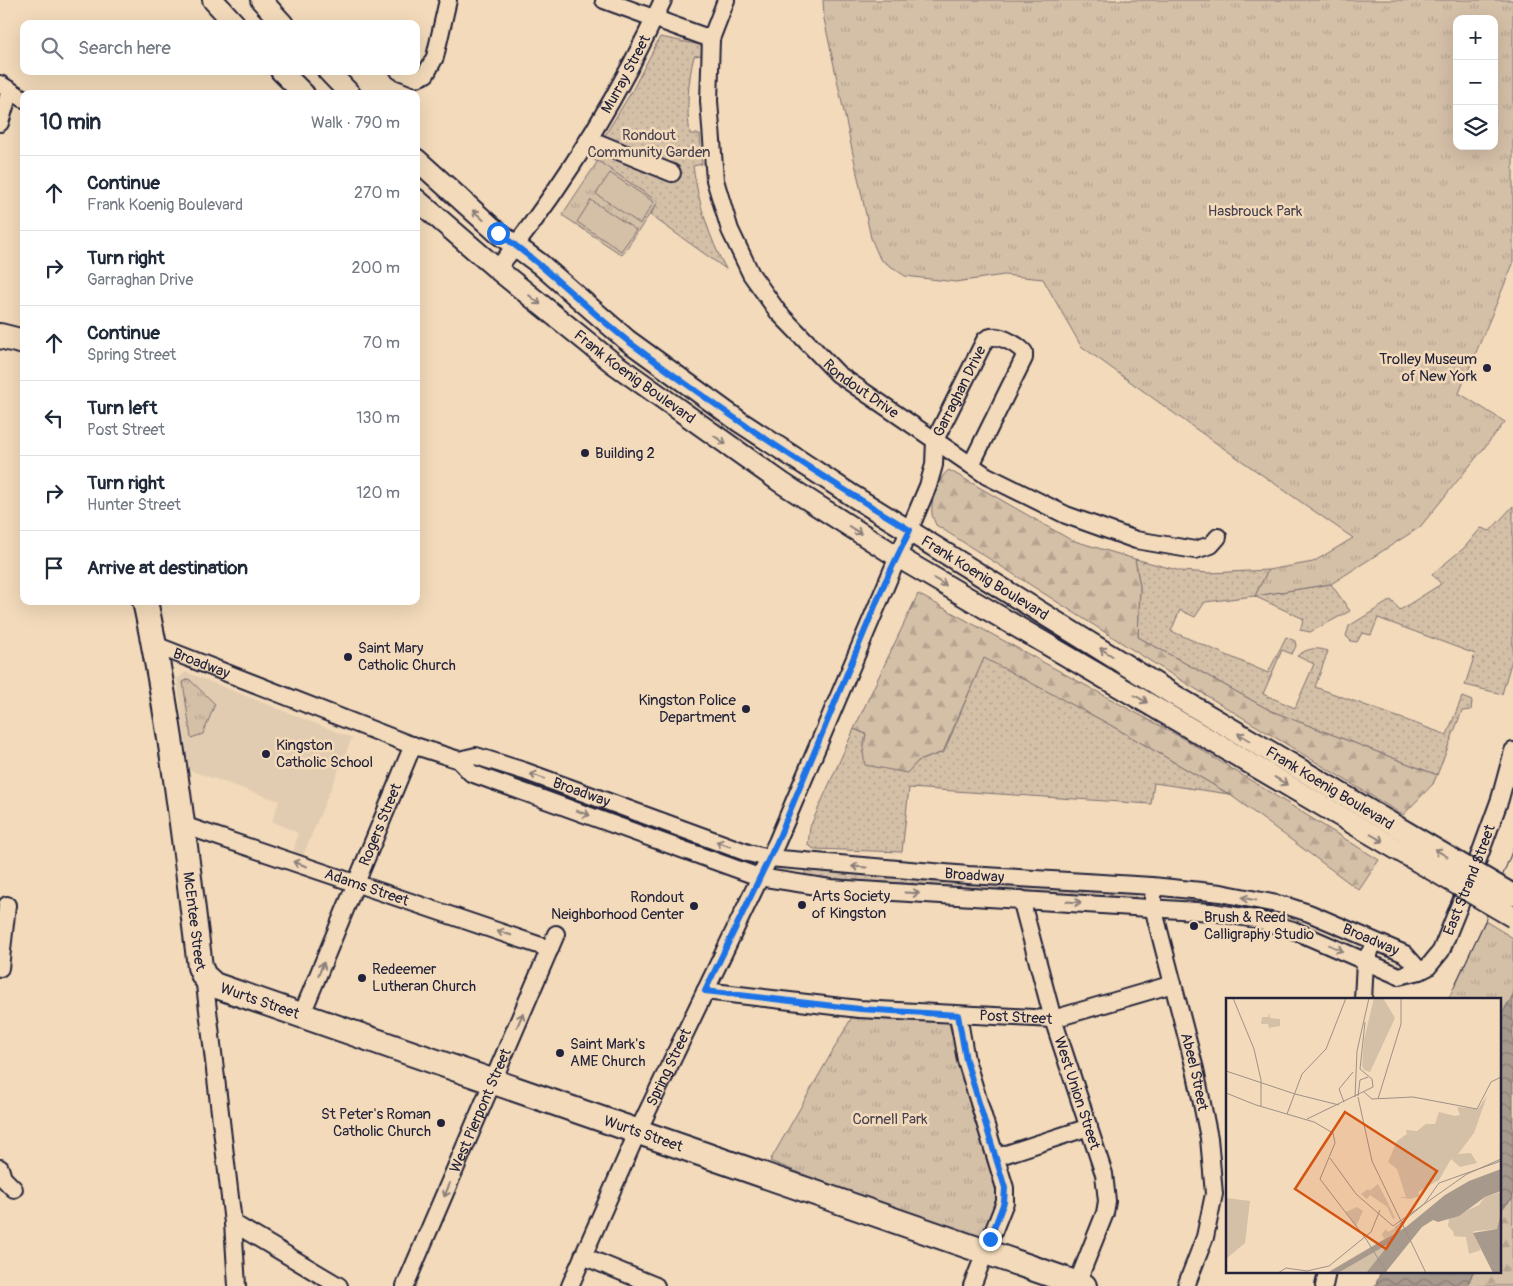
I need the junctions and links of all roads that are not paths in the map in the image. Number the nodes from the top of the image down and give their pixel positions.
1 (213, 0) edge
2 (261, 0) edge
3 (448, 0) edge
4 (604, 0) edge
5 (663, 0) edge
6 (726, 0) edge
7 (654, 18) junction
8 (231, 20) edge
9 (279, 20) edge
10 (711, 39) junction
11 (285, 75) edge
12 (332, 75) edge
13 (415, 75) edge
14 (300, 90) edge
15 (346, 90) edge
16 (11, 91) edge
17 (0, 123) edge
18 (589, 140) junction
19 (420, 163) edge
20 (672, 173) dead end
21 (420, 202) edge
22 (516, 246) junction
23 (497, 269) junction
24 (0, 336) edge
25 (20, 341) edge
26 (935, 440) junction
27 (971, 465) junction
28 (910, 530) junction
29 (1218, 537) dead end
30 (898, 557) junction
31 (146, 605) edge
32 (155, 645) junction
33 (413, 745) junction
34 (1513, 751) edge
35 (459, 760) junction
36 (1341, 805) junction
37 (183, 825) junction
38 (770, 858) junction
39 (759, 877) junction
40 (355, 884) junction
41 (1152, 886) junction
42 (1513, 896) edge
43 (1021, 899) junction
44 (7, 905) dead end
45 (1153, 908) junction
46 (1513, 917) edge
47 (553, 941) joint
48 (1375, 941) junction
49 (1365, 961) junction
50 (0, 968) edge
51 (1420, 971) junction
52 (204, 976) junction
53 (1173, 984) junction
54 (705, 991) junction
55 (1363, 998) edge
56 (302, 1014) junction
57 (958, 1015) junction
58 (1053, 1019) junction
59 (493, 1080) junction
60 (1089, 1127) junction
61 (638, 1131) junction
62 (997, 1157) junction
63 (0, 1168) edge
64 (14, 1189) dead end
65 (233, 1223) junction
66 (984, 1252) junction
67 (584, 1256) junction
68 (1079, 1285) edge
69 (238, 1286) edge
70 (339, 1286) edge
71 (405, 1286) edge
72 (570, 1286) edge
73 (656, 1286) edge
74 (972, 1286) edge
75 (1186, 1286) edge

1 - 8 main road
2 - 9 main road
3 - 13 street
4 - 7 street
5 - 7 street, Murray Street
6 - 10 street, Rondout Drive
7 - 10 street
7 - 18 street, Murray Street
10 - 26 street, Rondout Drive
11 - 14 main road
12 - 15 main road
16 - 17 street
18 - 20 street
18 - 22 street, Murray Street
22 -> 19 main road, Frank Koenig Boulevard
21 - 23 main road, Frank Koenig Boulevard
22 - 23 street, Murray Street
22 - 28 main road, Frank Koenig Boulevard
23 -> 30 main road, Frank Koenig Boulevard
24 - 25 highway
26 - 27 street, Rondout Drive
26 - 27 street, Garraghan Drive
26 - 28 street, Garraghan Drive
27 - 29 street, Rondout Drive
28 - 30 street, Garraghan Drive
36 -> 28 main road, Frank Koenig Boulevard
30 -> 36 main road, Frank Koenig Boulevard
30 - 38 street, Garraghan Drive
31 - 32 highway, Broadway
32 - 33 street, Broadway
32 - 37 highway, McEntee Street
33 - 35 street, Broadway
33 - 40 street, Rogers Street
34 - 51 street, East Strand Street
38 -> 35 street, Broadway
35 -> 39 street, Broadway
42 -> 36 main road, Frank Koenig Boulevard, bridge
36 -> 46 main road, Frank Koenig Boulevard, bridge
40 -> 37 street, Adams Street
37 - 52 highway, McEntee Street
38 - 39 street, Garraghan Drive
41 -> 38 street, Broadway
39 -> 43 street, Broadway
39 - 54 street, Spring Street
47 -> 40 street, Adams Street
56 -> 40 street, Rogers Street
41 - 45 street, Abeel Street
48 -> 41 street, Broadway
43 -> 45 street, Broadway
43 - 58 street, West Union Street
44 - 50 street
45 -> 49 street, Broadway
45 - 53 street, Abeel Street
59 -> 47 street, West Pierpont Street
48 - 49 street
48 - 51 street, Broadway
49 - 51 street, Broadway
49 - 55 street
52 - 56 highway, Wurts Street
52 - 65 street, McEntee Street
53 - 58 street, Post Street
53 - 75 street, Abeel Street
54 - 57 street, Post Street
54 - 61 street, Spring Street
56 - 59 highway, Wurts Street
57 - 58 street, Post Street
57 - 62 street
58 - 60 street, West Union Street
59 - 61 highway, Wurts Street
59 -> 71 street, West Pierpont Street
60 - 62 street
60 - 68 street, West Union Street
61 - 66 highway, Wurts Street
61 - 67 street, Spring Street
62 - 66 street
63 - 64 street
65 - 69 street, McEntee Street
65 - 70 street
66 - 68 highway, Wurts Street
66 - 74 street
67 - 72 street, Spring Street
67 - 73 street

